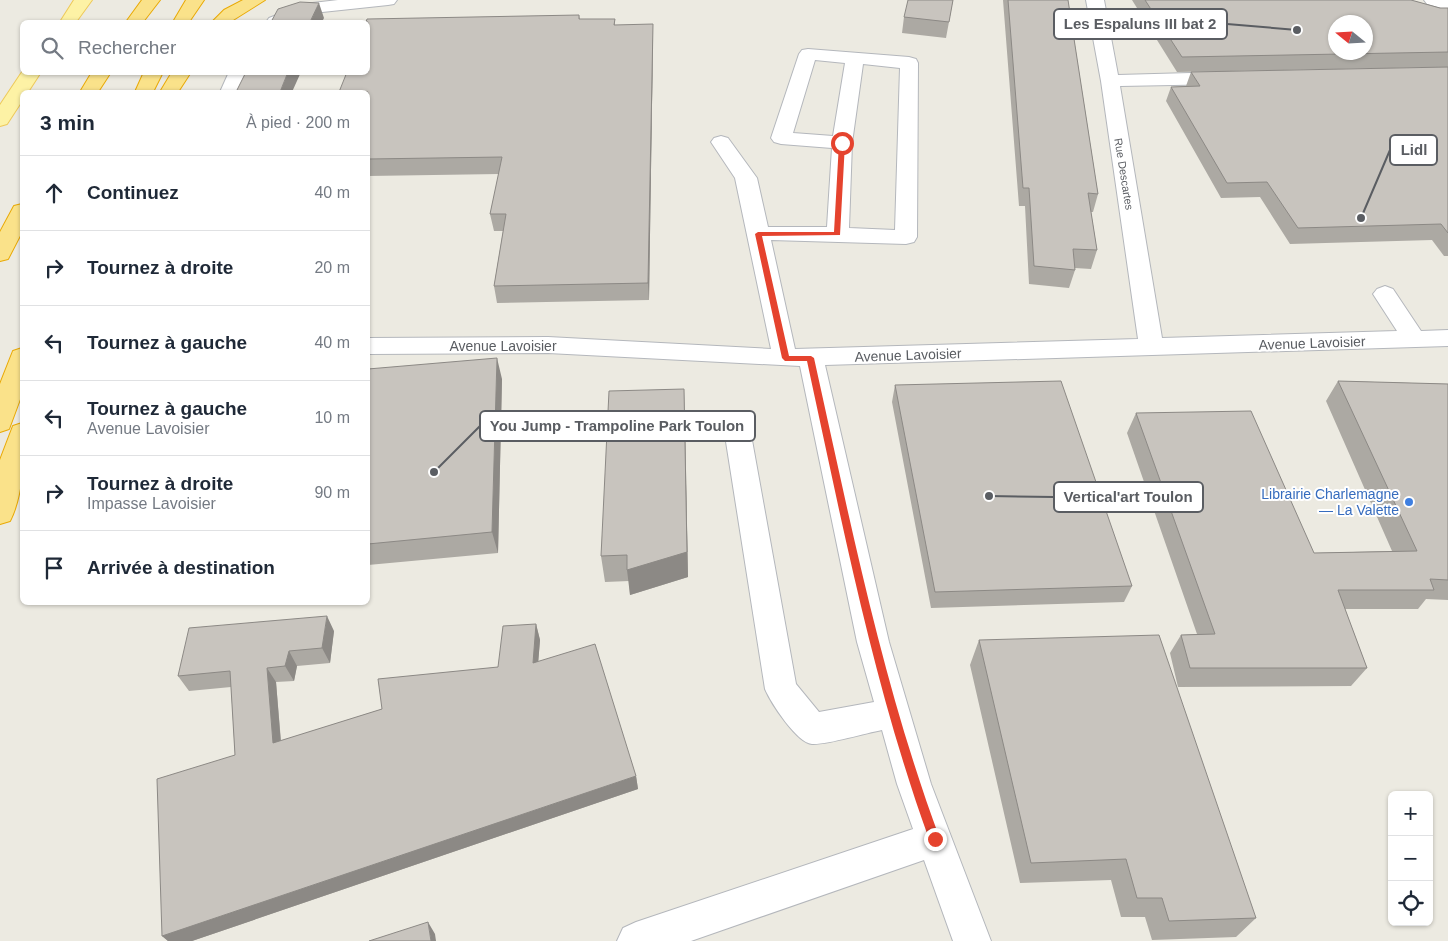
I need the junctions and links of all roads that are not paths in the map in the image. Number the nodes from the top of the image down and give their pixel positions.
1 (83, 0) edge
2 (151, 0) edge
3 (195, 0) edge
4 (256, 0) edge
5 (388, 0) edge
6 (1095, 0) edge
7 (1433, 0) edge
8 (1448, 5) edge
9 (211, 8) dead end
10 (69, 20) edge
11 (136, 20) edge
12 (182, 20) edge
13 (203, 20) edge
14 (222, 20) edge
15 (280, 20) edge
16 (855, 58) junction
17 (30, 75) edge
18 (100, 75) edge
19 (152, 75) edge
20 (172, 75) edge
21 (180, 75) edge
22 (237, 75) edge
23 (1249, 78) edge
24 (1110, 81) junction
25 (20, 90) edge
26 (20, 90) edge
27 (89, 90) edge
28 (145, 90) edge
29 (164, 90) edge
30 (169, 90) edge
31 (229, 90) edge
32 (0, 120) edge
33 (721, 142) dead end
34 (842, 143) junction
35 (20, 216) edge
36 (758, 234) junction
37 (838, 234) junction
38 (0, 254) edge
39 (1385, 294) dead end
40 (1448, 338) edge
41 (1414, 339) junction
42 (370, 346) edge
43 (1153, 348) junction
44 (798, 358) junction
45 (20, 363) edge
46 (0, 422) edge
47 (738, 429) dead end
48 (20, 439) edge
49 (0, 513) edge
50 (894, 713) junction
51 (935, 839) junction
52 (636, 941) edge
53 (972, 941) edge

1 - 10 main road
2 - 11 highway
3 - 12 highway
4 - 14 highway
5 - 15 street
6 - 24 street, Rue Descartes
7 - 8 street
9 - 13 highway
16 - 34 street
16 - 34 street
16 - 37 street
17 - 26 main road
18 - 27 highway
19 - 28 highway
20 - 29 highway
21 - 30 highway
22 - 31 street
23 - 24 street
24 - 43 street, Rue Descartes
25 - 32 main road
33 - 36 street
34 - 37 street
35 - 38 highway
36 - 37 street
36 - 44 street
39 - 41 street
40 - 41 street, Avenue Lavoisier
41 - 43 street, Avenue Lavoisier
42 - 44 street, Avenue Lavoisier
43 - 44 street, Avenue Lavoisier
44 - 50 street
45 - 46 highway
47 - 50 street
48 - 49 highway
50 - 51 street
51 - 52 street
51 - 53 street

